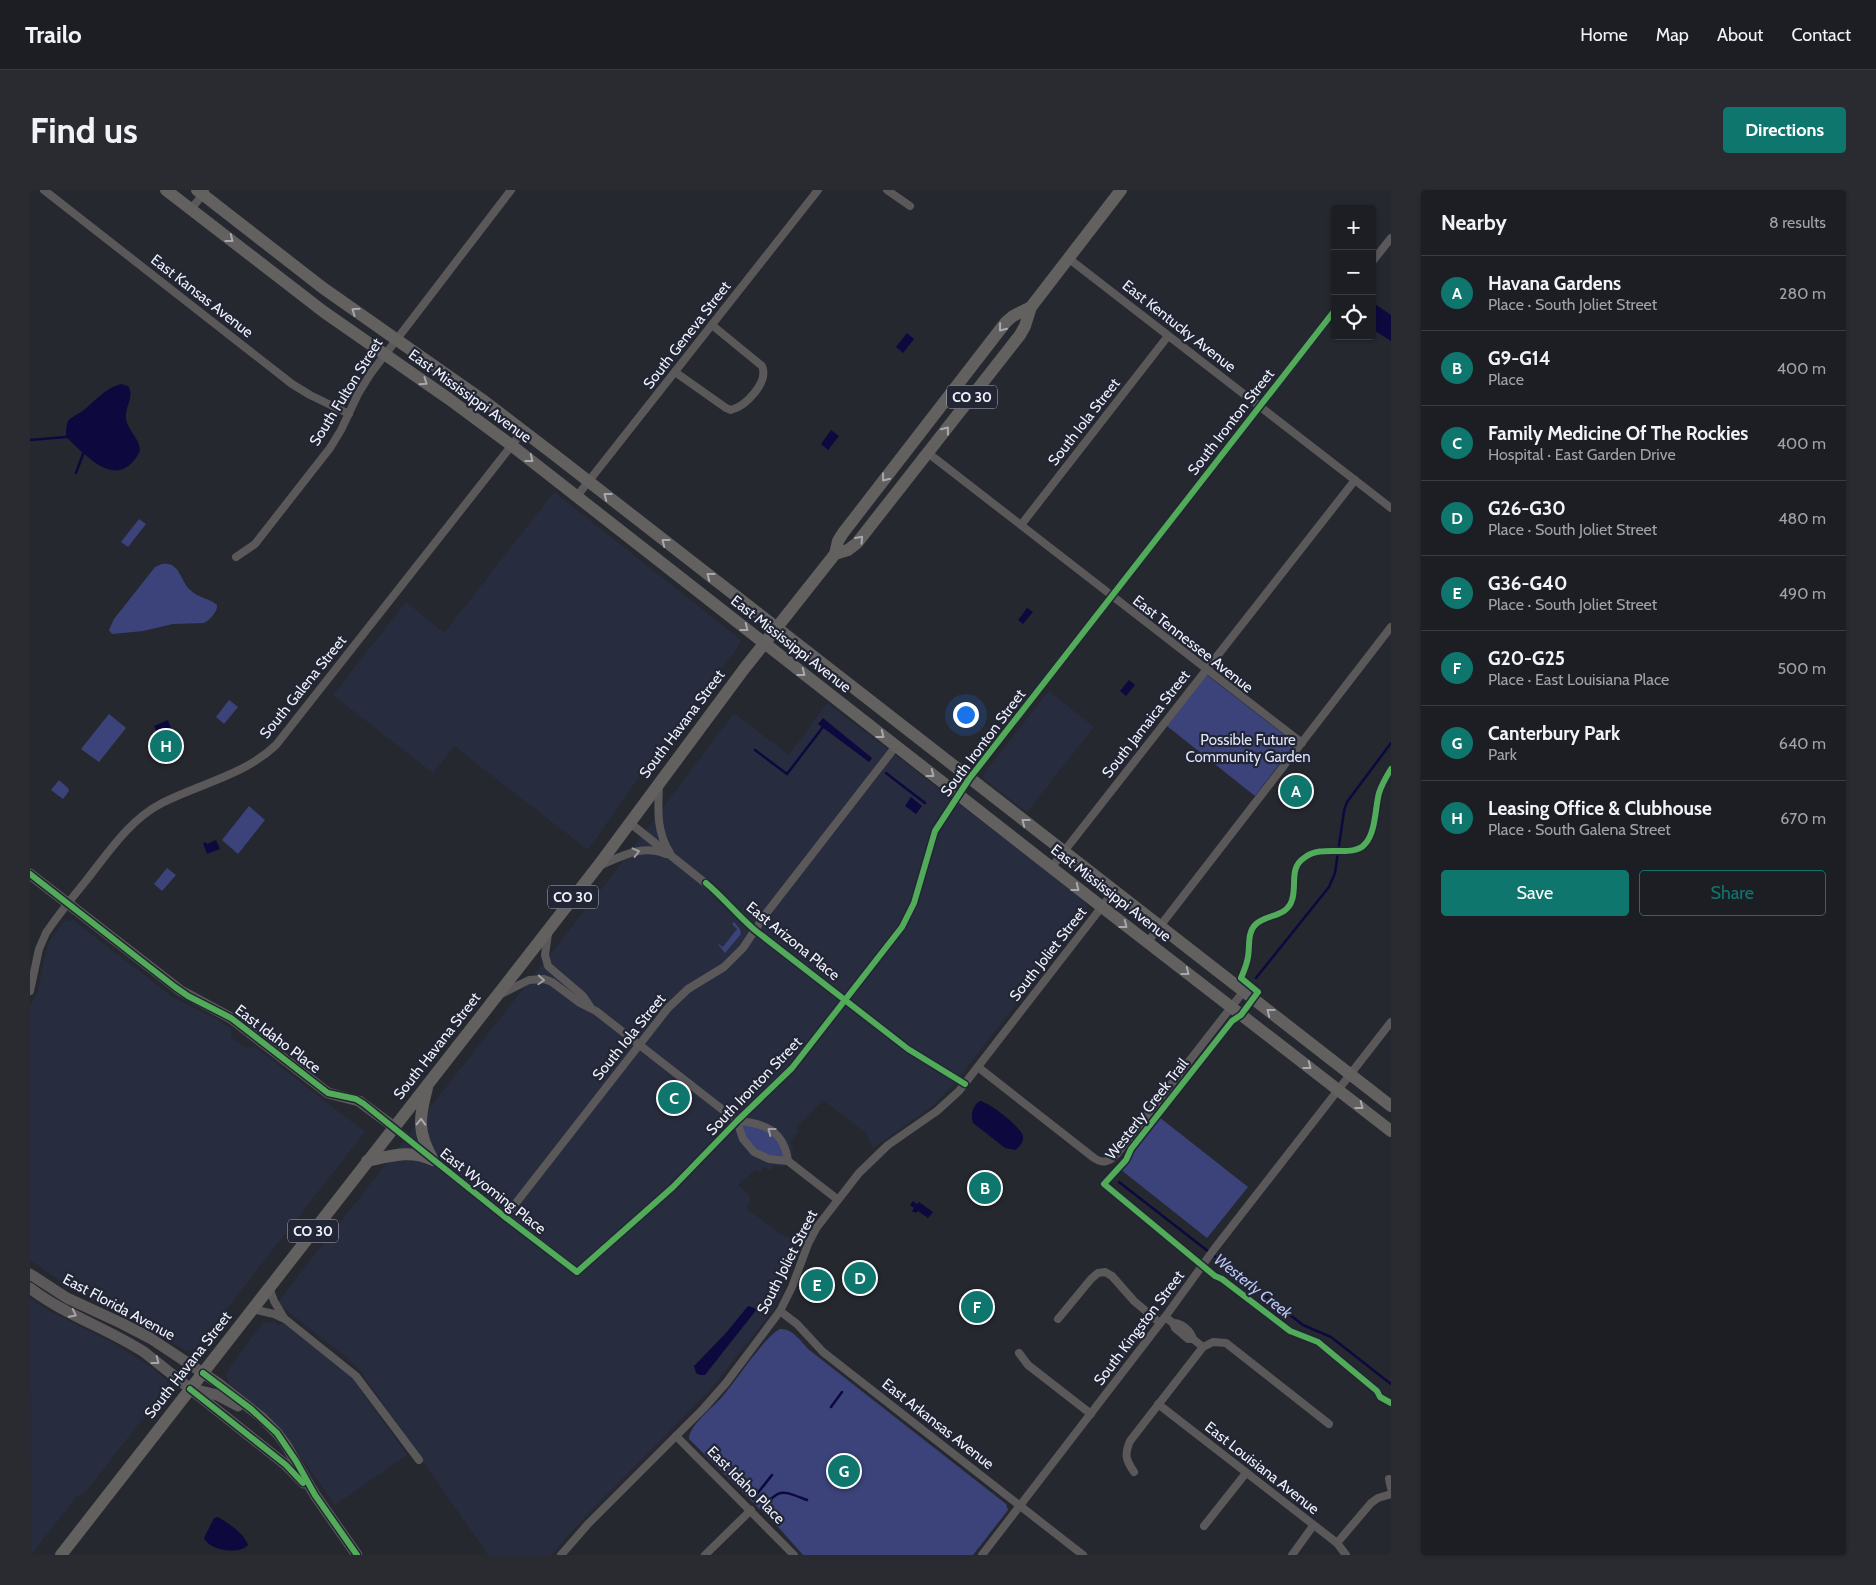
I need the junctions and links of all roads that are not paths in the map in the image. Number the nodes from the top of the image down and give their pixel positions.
1 (44, 190) edge
2 (166, 190) edge
3 (512, 190) edge
4 (818, 190) edge
5 (887, 190) edge
6 (1122, 190) edge
7 (202, 192) edge
8 (910, 206) dead end
9 (191, 210) junction
10 (1391, 238) edge
11 (1376, 257) edge
12 (1068, 258) junction
13 (1031, 307) junction
14 (1331, 315) edge
15 (712, 325) junction
16 (1168, 336) junction
17 (395, 339) junction
18 (384, 354) junction
19 (980, 356) junction
20 (675, 372) junction
21 (982, 384) junction
22 (1260, 406) junction
23 (349, 414) junction
24 (925, 426) junction
25 (523, 430) junction
26 (511, 445) junction
27 (906, 450) junction
28 (928, 453) junction
29 (1355, 480) junction
30 (589, 482) junction
31 (906, 482) junction
32 (577, 496) junction
33 (1391, 508) edge
34 (1021, 526) junction
35 (835, 554) junction
36 (236, 556) dead end
37 (1112, 596) junction
38 (776, 628) junction
39 (1391, 628) edge
40 (764, 643) junction
41 (1206, 670) junction
42 (1302, 743) junction
43 (896, 746) junction
44 (969, 779) junction
45 (659, 783) junction
46 (958, 795) junction
47 (630, 823) junction
48 (1064, 852) junction
49 (674, 858) junction
50 (598, 866) junction
51 (1052, 868) junction
52 (30, 874) edge
53 (1114, 891) junction
54 (68, 904) junction
55 (1102, 907) junction
56 (1160, 926) junction
57 (549, 929) junction
58 (756, 931) junction
59 (1147, 942) junction
60 (30, 991) edge
61 (1244, 992) junction
62 (496, 997) junction
63 (847, 1000) junction
64 (1231, 1007) junction
65 (591, 1008) junction
66 (1391, 1022) edge
67 (639, 1045) junction
68 (978, 1067) junction
69 (1350, 1074) junction
70 (429, 1082) junction
71 (965, 1084) junction
72 (1338, 1090) junction
73 (1391, 1106) edge
74 (737, 1121) junction
75 (394, 1127) junction
76 (1391, 1131) edge
77 (433, 1160) junction
78 (368, 1161) junction
79 (788, 1161) junction
80 (837, 1199) junction
81 (505, 1217) junction
82 (577, 1272) joint
83 (30, 1274) edge
84 (269, 1287) junction
85 (30, 1288) edge
86 (252, 1309) junction
87 (780, 1311) junction
88 (285, 1319) junction
89 (1058, 1319) dead end
90 (1162, 1320) junction
91 (1203, 1347) junction
92 (1019, 1354) dead end
93 (203, 1373) junction
94 (190, 1388) junction
95 (1158, 1404) junction
96 (1091, 1414) junction
97 (1329, 1424) dead end
98 (277, 1433) junction
99 (676, 1436) junction
100 (419, 1460) dead end
101 (1134, 1472) dead end
102 (1246, 1473) junction
103 (1389, 1479) dead end
104 (1391, 1488) edge
105 (1391, 1494) edge
106 (316, 1496) junction
107 (1020, 1506) junction
108 (751, 1510) junction
109 (1204, 1526) dead end
110 (1313, 1526) junction
111 (1337, 1544) junction
112 (353, 1554) edge
113 (60, 1555) edge
114 (561, 1555) edge
115 (705, 1555) edge
116 (794, 1555) edge
117 (982, 1555) edge
118 (1083, 1555) edge
119 (1292, 1555) edge
120 (1346, 1555) edge

1 - 23 street, East Kansas Avenue
2 - 9 main road, East Mississippi Avenue
3 - 17 street, South Fulton Street
4 - 15 street, South Geneva Street
5 - 8 street
6 - 12 main road, South Havana Street / CO 30
7 - 9 street
17 -> 7 main road, East Mississippi Avenue
9 -> 18 main road, East Mississippi Avenue
10 - 11 street
12 - 13 main road, South Havana Street / CO 30
12 - 16 street, East Kentucky Avenue
13 -> 19 main road, South Havana Street / CO 30
13 - 21 main road, South Havana Street / CO 30
14 - 22 street, South Ironton Street
15 - 20 street, South Geneva Street
15 - 20 street
16 - 22 street, East Kentucky Avenue
16 - 34 street, South Iola Street
17 - 18 street, South Fulton Street
17 - 25 main road, East Mississippi Avenue
18 - 23 street, South Fulton Street
18 -> 26 main road, East Mississippi Avenue
19 - 21 main road
19 - 24 main road, South Havana Street / CO 30
20 - 30 street, South Geneva Street
28 -> 21 main road, South Havana Street / CO 30
22 - 29 street, East Kentucky Avenue
22 - 37 street, South Ironton Street
23 - 36 street, South Fulton Street
24 - 27 main road, South Havana Street / CO 30
24 - 28 main road
25 - 26 street, South Galena Street
25 - 30 main road, East Mississippi Avenue
26 -> 32 main road, East Mississippi Avenue
26 - 54 street, South Galena Street
27 - 31 main road
27 -> 35 main road, South Havana Street / CO 30
28 - 31 main road, South Havana Street / CO 30
28 - 34 street, East Tennessee Avenue
29 - 33 street, East Kentucky Avenue
29 - 41 street, South Jamaica Street
30 - 32 street, South Geneva Street
38 -> 30 main road, East Mississippi Avenue
35 -> 31 main road, South Havana Street / CO 30
32 -> 40 main road, East Mississippi Avenue
34 - 37 street, East Tennessee Avenue
35 - 38 main road, South Havana Street / CO 30
37 - 41 street, East Tennessee Avenue
37 - 44 street, South Ironton Street
38 - 40 main road, South Havana Street / CO 30
38 - 44 main road, East Mississippi Avenue
39 - 42 street
40 -> 43 main road, East Mississippi Avenue
40 - 45 main road, South Havana Street / CO 30
41 - 42 street, East Tennessee Avenue
41 - 48 street, South Jamaica Street
42 - 56 street
43 -> 46 main road, East Mississippi Avenue
43 - 58 street, South Iola Street
44 - 46 street, South Ironton Street
48 -> 44 main road, East Mississippi Avenue
45 - 47 main road, South Havana Street / CO 30
45 - 49 street
46 - 51 main road, East Mississippi Avenue
46 - 63 street, South Ironton Street
47 - 49 street, East Arizona Place
47 - 50 main road, South Havana Street / CO 30
48 - 51 street, South Jamaica Street
48 - 53 main road, East Mississippi Avenue
50 -> 49 street
49 - 58 street, East Arizona Place
50 - 57 main road, South Havana Street / CO 30
51 -> 55 main road, East Mississippi Avenue
52 - 54 street, East Idaho Place
53 - 55 street, South Joliet Street
53 - 56 main road, East Mississippi Avenue
54 - 60 street, South Galena Street
54 - 75 street, East Idaho Place
55 -> 59 main road, East Mississippi Avenue
55 - 68 street, South Joliet Street
56 - 59 street
56 - 61 main road, East Mississippi Avenue
57 - 62 main road, South Havana Street / CO 30
57 - 65 street
58 - 63 street, East Arizona Place
58 - 67 street, South Iola Street
59 -> 64 main road, East Mississippi Avenue
61 - 64 street
69 -> 61 main road, East Mississippi Avenue
62 -> 65 street
62 - 70 main road, South Havana Street / CO 30
63 - 71 street, East Arizona Place
63 - 74 street, South Ironton Street
64 - 68 street
64 -> 72 main road, East Mississippi Avenue
65 - 67 street
66 - 69 street, South Kingston Street
67 - 74 street
67 - 81 street, South Iola Street
68 - 71 street, South Joliet Street
69 - 72 street, South Kingston Street
69 - 73 main road, East Mississippi Avenue
70 - 75 main road, South Havana Street / CO 30
77 -> 70 main road
71 - 80 street, South Joliet Street
72 -> 76 main road, East Mississippi Avenue
72 - 90 street, South Kingston Street
74 - 79 street
79 -> 74 street
74 - 82 street, South Ironton Street
75 - 77 street, East Wyoming Place
75 - 78 main road, South Havana Street / CO 30
77 - 78 main road
77 - 81 street, East Wyoming Place
78 - 84 main road, South Havana Street / CO 30
79 - 80 street
80 - 87 street, South Joliet Street
81 - 82 street, East Wyoming Place
83 - 93 street, East Florida Avenue
84 - 86 main road, South Havana Street / CO 30
84 - 88 street
85 -> 94 street, East Florida Avenue
86 - 88 street
86 - 93 main road, South Havana Street / CO 30
87 - 99 street, South Joliet Street
87 - 107 street, East Arkansas Avenue
88 - 100 street
89 - 90 street
90 - 91 street
90 - 96 street, South Kingston Street
91 - 95 street
91 - 97 street
92 - 96 street
93 - 94 main road, South Havana Street / CO 30
93 - 98 street, East Florida Avenue
94 - 98 street
94 - 106 street, East Florida Avenue
94 - 113 main road, South Havana Street / CO 30
95 - 101 street
95 - 102 street, East Louisiana Avenue
96 - 107 street, South Kingston Street
98 - 106 street, East Florida Avenue
99 - 108 street, East Idaho Place
99 - 114 street, South Joliet Street
102 - 109 street
102 - 110 street, East Louisiana Avenue
103 - 104 street
105 - 111 street
106 - 112 street, East Florida Avenue
107 - 117 street, South Kingston Street
107 - 118 street, East Arkansas Avenue
108 - 115 street
108 - 116 street, East Idaho Place
110 - 111 street, East Louisiana Avenue
110 - 119 street
111 - 120 street, East Louisiana Avenue

